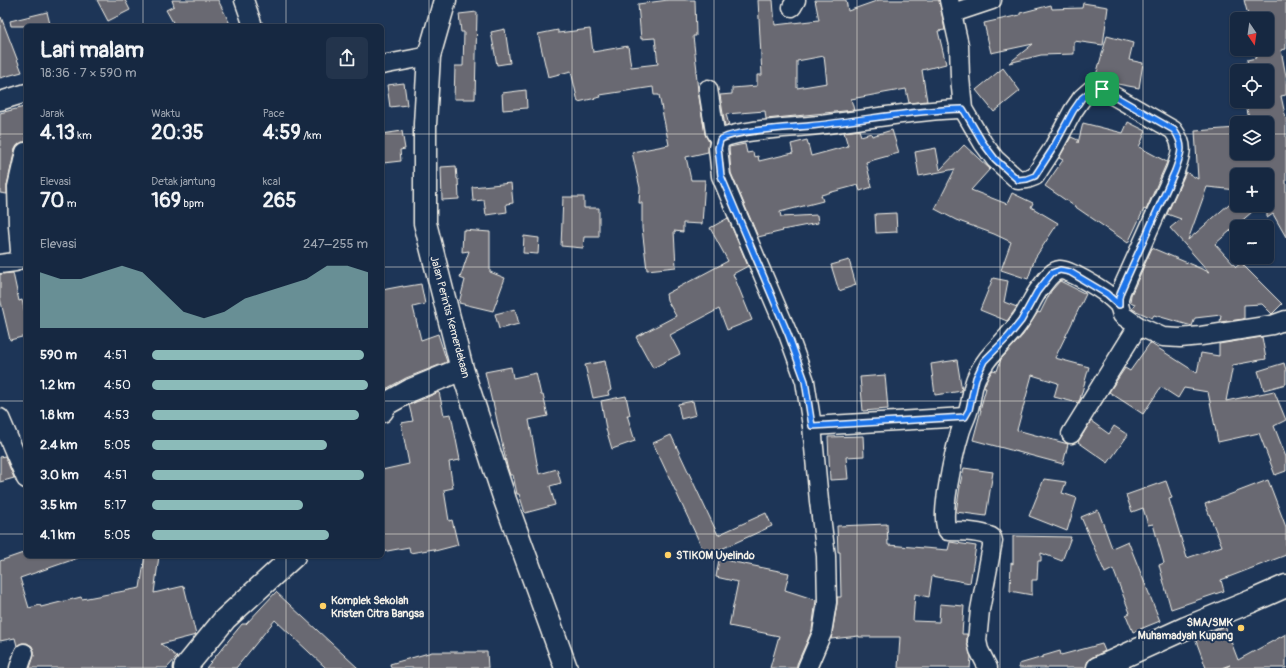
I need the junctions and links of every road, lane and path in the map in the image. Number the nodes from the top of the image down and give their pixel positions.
1 (244, 0) edge
2 (445, 0) edge
3 (992, 0) edge
4 (951, 7) edge
5 (252, 23) dead end
6 (429, 56) junction
7 (384, 65) edge
8 (708, 89) dead end
9 (24, 94) edge
10 (0, 101) edge
11 (963, 109) junction
12 (720, 140) junction
13 (24, 156) edge
14 (0, 264) edge
15 (1119, 305) junction
16 (1286, 320) edge
17 (1138, 326) junction
18 (462, 369) junction
19 (384, 406) edge
20 (965, 417) junction
21 (0, 418) edge
22 (812, 426) junction
23 (1071, 434) dead end
24 (24, 474) edge
25 (292, 558) edge
26 (1286, 586) edge
27 (186, 668) edge
28 (566, 668) edge
29 (807, 668) edge
30 (988, 668) edge
31 (1098, 668) edge

1 - 5 street
2 - 6 street, Jalan Perintis Kemerdekaan
3 - 4 street
4 - 11 street
6 - 7 street
6 - 18 street, Jalan Perintis Kemerdekaan
8 - 12 street
9 - 10 street
11 - 12 street
11 - 15 street
12 - 22 street
13 - 14 street
15 - 17 street
15 - 20 street
16 - 17 street
17 - 23 street
18 - 19 street
18 - 28 street, Jalan Perintis Kemerdekaan
20 - 22 street
20 - 30 street
21 - 24 street
22 - 29 street
25 - 27 street
26 - 31 street

